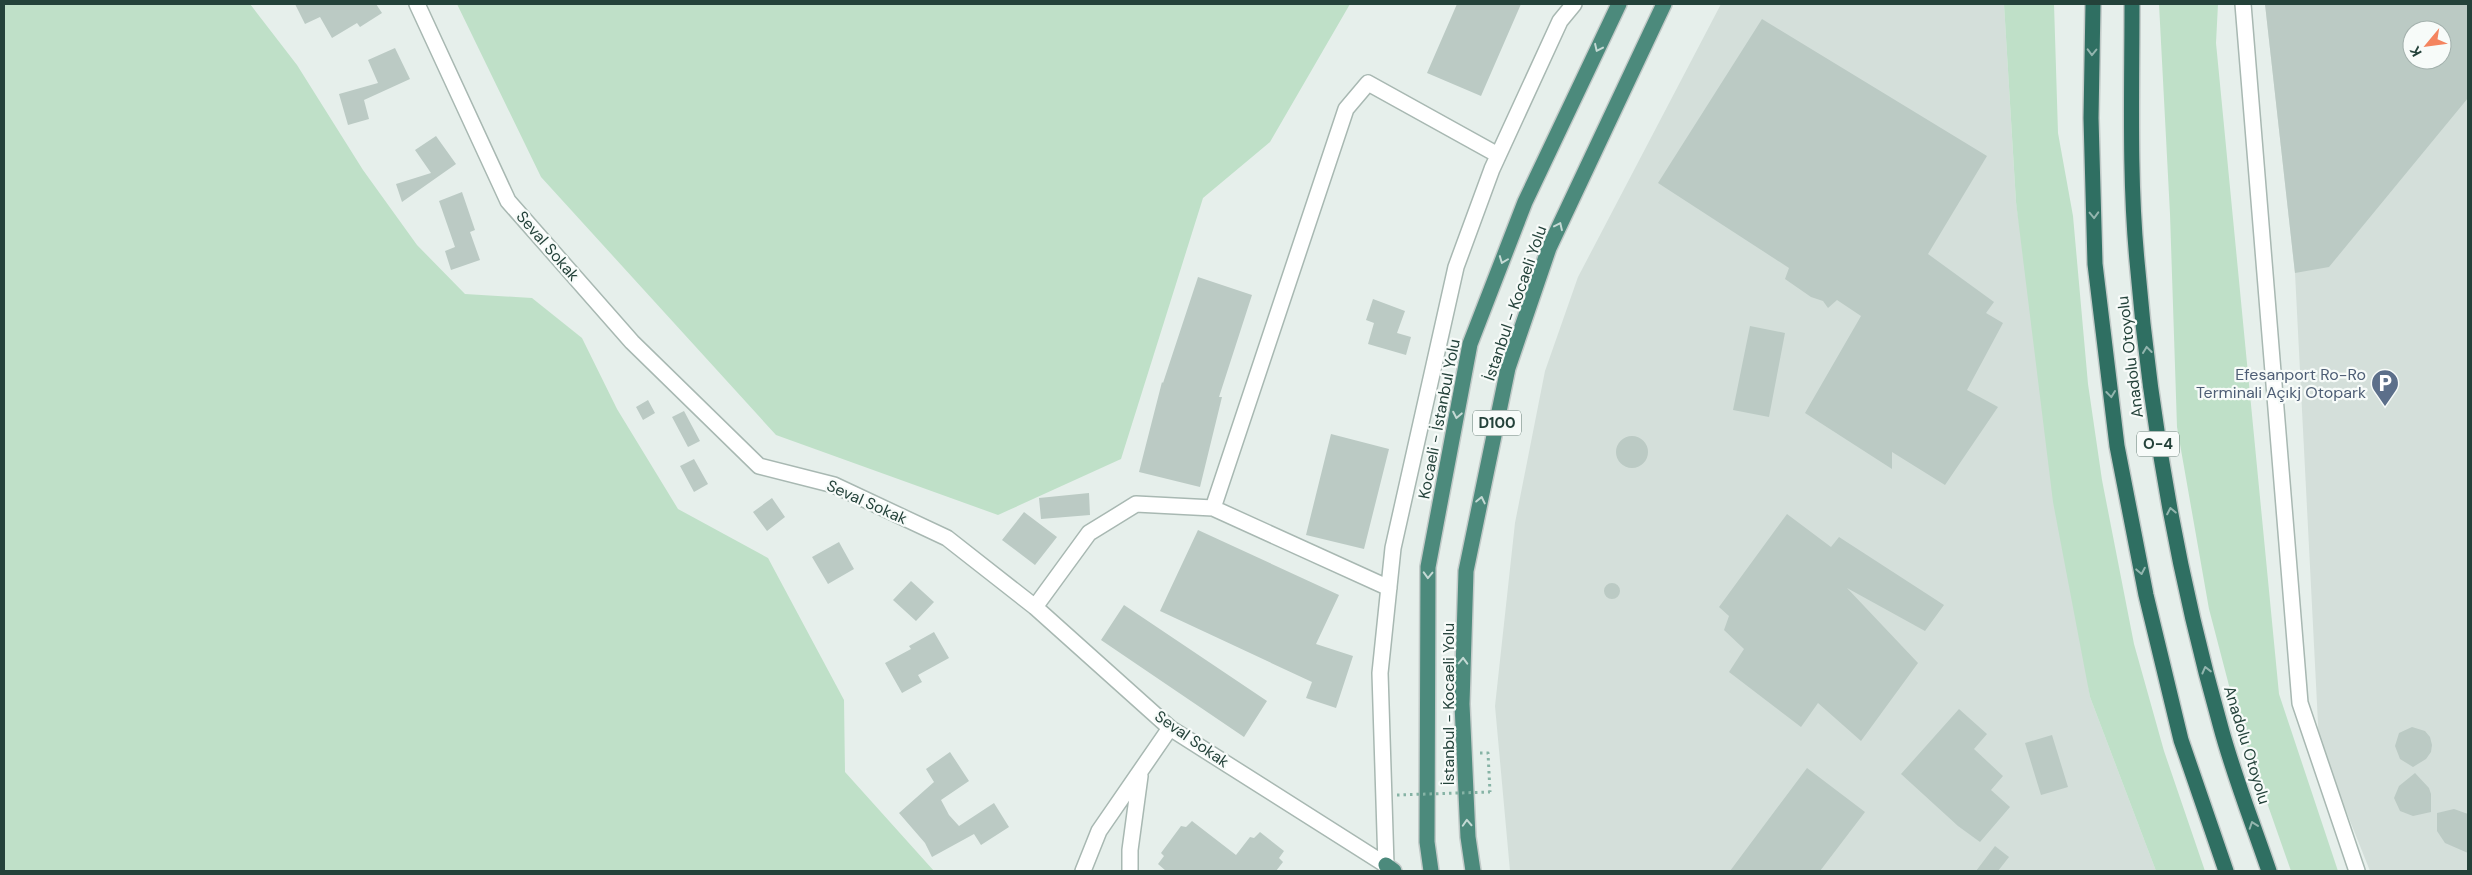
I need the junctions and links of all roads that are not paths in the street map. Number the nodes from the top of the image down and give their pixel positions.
1 (417, 4) edge
2 (1574, 4) edge
3 (1619, 4) edge
4 (1664, 4) edge
5 (2093, 4) edge
6 (2132, 4) edge
7 (2244, 4) edge
8 (1498, 155) junction
9 (1213, 508) junction
10 (1389, 588) junction
11 (1035, 606) junction
12 (1170, 728) junction
13 (1140, 772) junction
14 (1390, 868) edge
15 (1083, 871) edge
16 (1130, 871) edge
17 (1430, 871) edge
18 (1473, 871) edge
19 (2226, 871) edge
20 (2269, 871) edge
21 (2357, 871) edge

1 - 11 street, Seval Sokak
2 - 8 street
3 -> 17 highway, Kocaeli - İstanbul Yolu / D100
18 -> 4 highway, İstanbul - Kocaeli Yolu / D100
5 -> 19 highway, Anadolu Otoyolu / O-4
20 -> 6 highway, Anadolu Otoyolu / O-4
7 - 21 street
8 - 9 street
8 - 10 street
9 - 10 street
9 - 11 street
10 - 14 street
11 - 12 street, Seval Sokak
12 - 13 street
12 - 14 street, Seval Sokak
13 - 15 street
13 - 16 street

